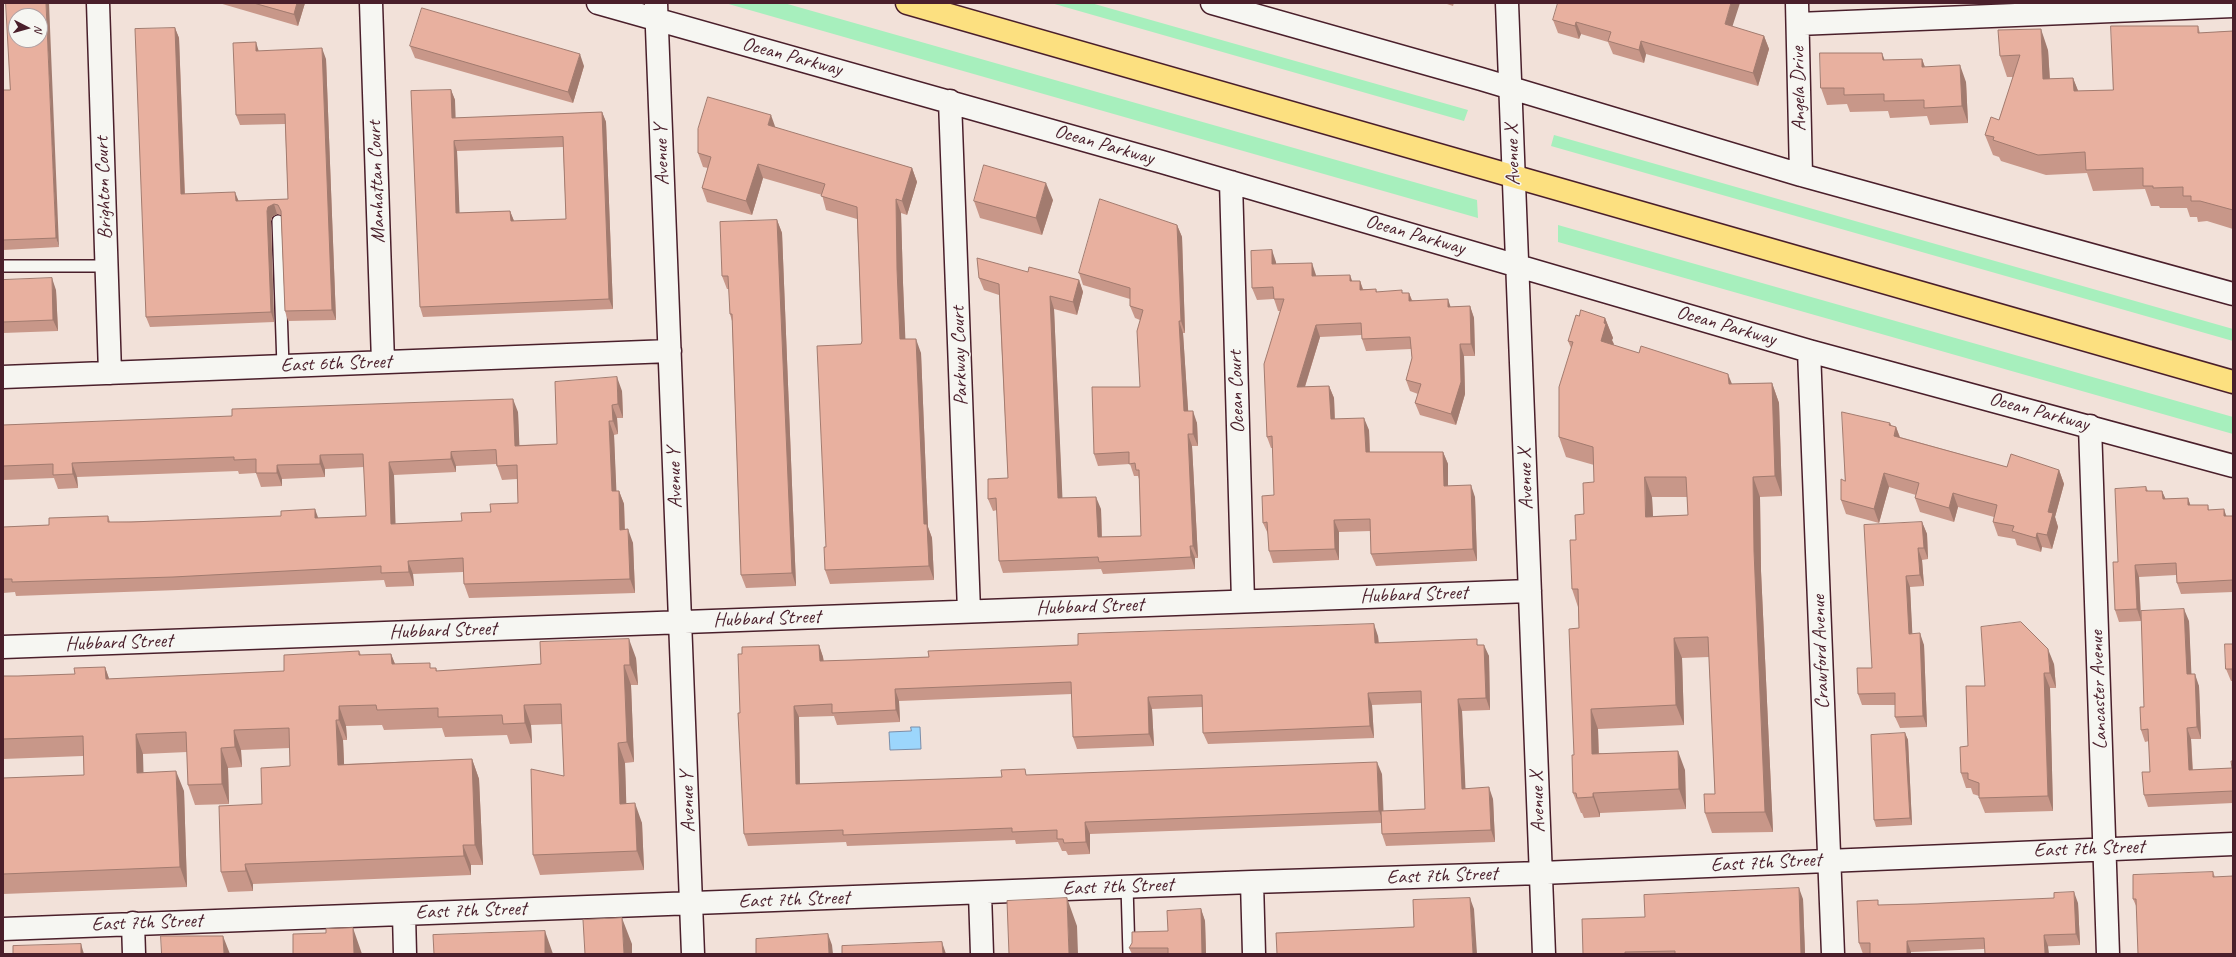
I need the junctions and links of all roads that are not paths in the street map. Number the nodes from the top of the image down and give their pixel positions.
1 (98, 3) edge
2 (371, 3) edge
3 (598, 3) edge
4 (907, 3) edge
5 (1508, 3) edge
6 (1215, 4) edge
7 (2233, 6) edge
8 (2087, 8) edge
9 (657, 12) edge
10 (1797, 13) edge
11 (1511, 88) junction
12 (950, 101) junction
13 (1801, 175) junction
14 (1514, 177) junction
15 (1231, 182) junction
16 (278, 221) dead end
17 (1517, 264) junction
18 (3, 266) edge
19 (107, 266) junction
20 (2233, 294) edge
21 (670, 351) junction
22 (1809, 351) junction
23 (383, 362) junction
24 (283, 366) junction
25 (110, 373) junction
26 (3, 377) edge
27 (2233, 382) edge
28 (2090, 426) junction
29 (2233, 466) edge
30 (1530, 591) junction
31 (1243, 601) junction
32 (969, 611) junction
33 (680, 622) junction
34 (3, 647) edge
35 (2233, 844) edge
36 (2105, 849) junction
37 (1829, 860) junction
38 (1541, 873) junction
39 (1252, 882) junction
40 (1127, 886) junction
41 (980, 893) junction
42 (692, 904) junction
43 (404, 914) junction
44 (133, 923) junction
45 (3, 929) edge
46 (134, 954) edge
47 (405, 954) edge
48 (693, 954) edge
49 (982, 954) edge
50 (1129, 954) edge
51 (1254, 954) edge
52 (1544, 954) edge
53 (1833, 954) edge
54 (2108, 954) edge

1 - 19 street, Brighton Court
2 - 23 street, Manhattan Court
3 - 9 street, Ocean Parkway
4 - 14 main road
5 - 11 street, Avenue X
6 - 11 street
7 - 8 street
8 - 10 street
9 - 12 street, Ocean Parkway
9 - 21 street, Avenue Y
10 - 13 street, Angela Drive
11 - 13 street
11 - 14 street, Avenue X
12 - 15 street, Ocean Parkway
12 - 32 street, Parkway Court
13 - 20 street
14 - 17 street, Avenue X
14 - 27 main road
15 - 17 street, Ocean Parkway
15 - 31 street, Ocean Court
16 - 24 lane
17 - 22 street, Ocean Parkway
17 - 30 street, Avenue X
18 - 19 lane
19 - 25 street, Brighton Court
21 - 23 street, East 6th Street
21 - 33 street, Avenue Y
22 - 28 street, Ocean Parkway
22 - 37 street, Crawford Avenue
23 - 24 street, East 6th Street
24 - 25 street, East 6th Street
25 - 26 street, East 6th Street
28 - 29 street, Ocean Parkway
28 - 36 street, Lancaster Avenue
30 - 31 street, Hubbard Street
30 - 38 street, Avenue X
31 - 32 street, Hubbard Street
32 - 33 street, Hubbard Street
33 - 34 street, Hubbard Street
33 - 42 street, Avenue Y
35 - 36 street, East 7th Street
36 - 37 street, East 7th Street
36 - 54 street, Lancaster Avenue
37 - 38 street, East 7th Street
37 - 53 street, Crawford Avenue
38 - 39 street, East 7th Street
38 - 52 street, Avenue X
39 - 40 street, East 7th Street
39 - 51 street
40 - 41 street, East 7th Street
40 - 50 lane
41 - 42 street, East 7th Street
41 - 49 street
42 - 43 street, East 7th Street
42 - 48 street, Avenue Y
43 - 44 street, East 7th Street
43 - 47 street
44 - 45 street, East 7th Street
44 - 46 street

